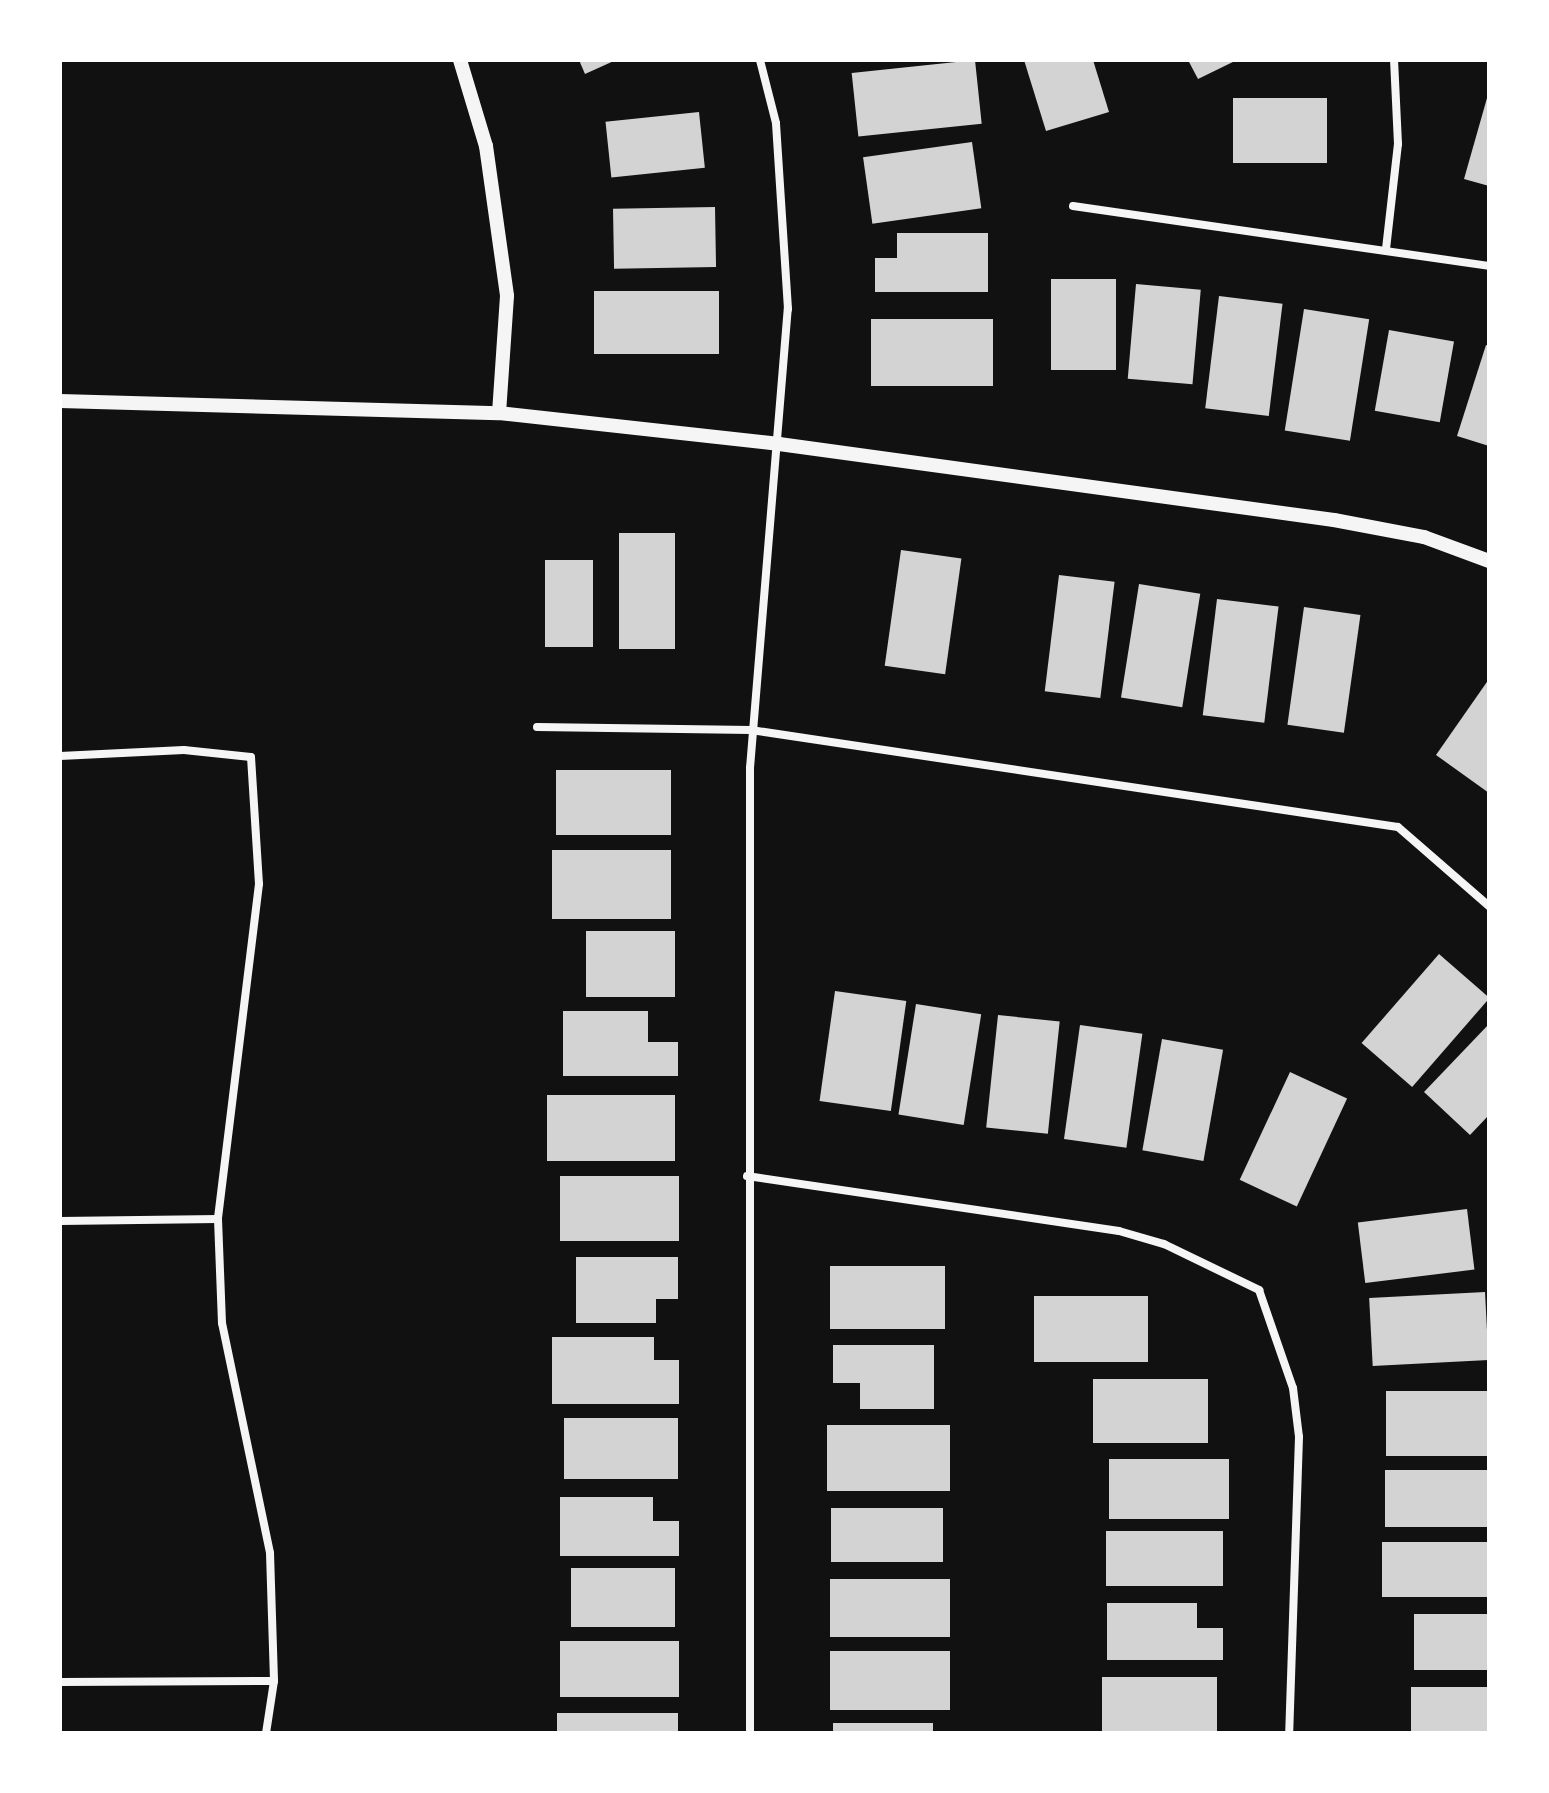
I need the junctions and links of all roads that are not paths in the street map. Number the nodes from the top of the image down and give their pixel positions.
1 (460, 60) edge
2 (760, 60) edge
3 (1394, 60) edge
4 (1073, 206) dead end
5 (1386, 249) junction
6 (1489, 266) edge
7 (60, 401) edge
8 (499, 413) junction
9 (779, 444) junction
10 (1489, 561) edge
11 (537, 727) dead end
12 (751, 730) junction
13 (60, 756) edge
14 (1489, 906) edge
15 (747, 1176) junction
16 (218, 1219) junction
17 (60, 1221) edge
18 (274, 1681) junction
19 (60, 1682) edge
20 (266, 1733) edge
21 (750, 1733) edge
22 (1289, 1733) edge

1 - 8 street
2 - 9 street
3 - 5 street
4 - 5 street
5 - 6 street
7 - 8 street
8 - 9 street
9 - 10 street
9 - 12 street
11 - 12 street
12 - 14 street
12 - 15 street
13 - 16 street
15 - 21 street
15 - 22 street
16 - 17 street
16 - 18 street
18 - 19 street
18 - 20 street

